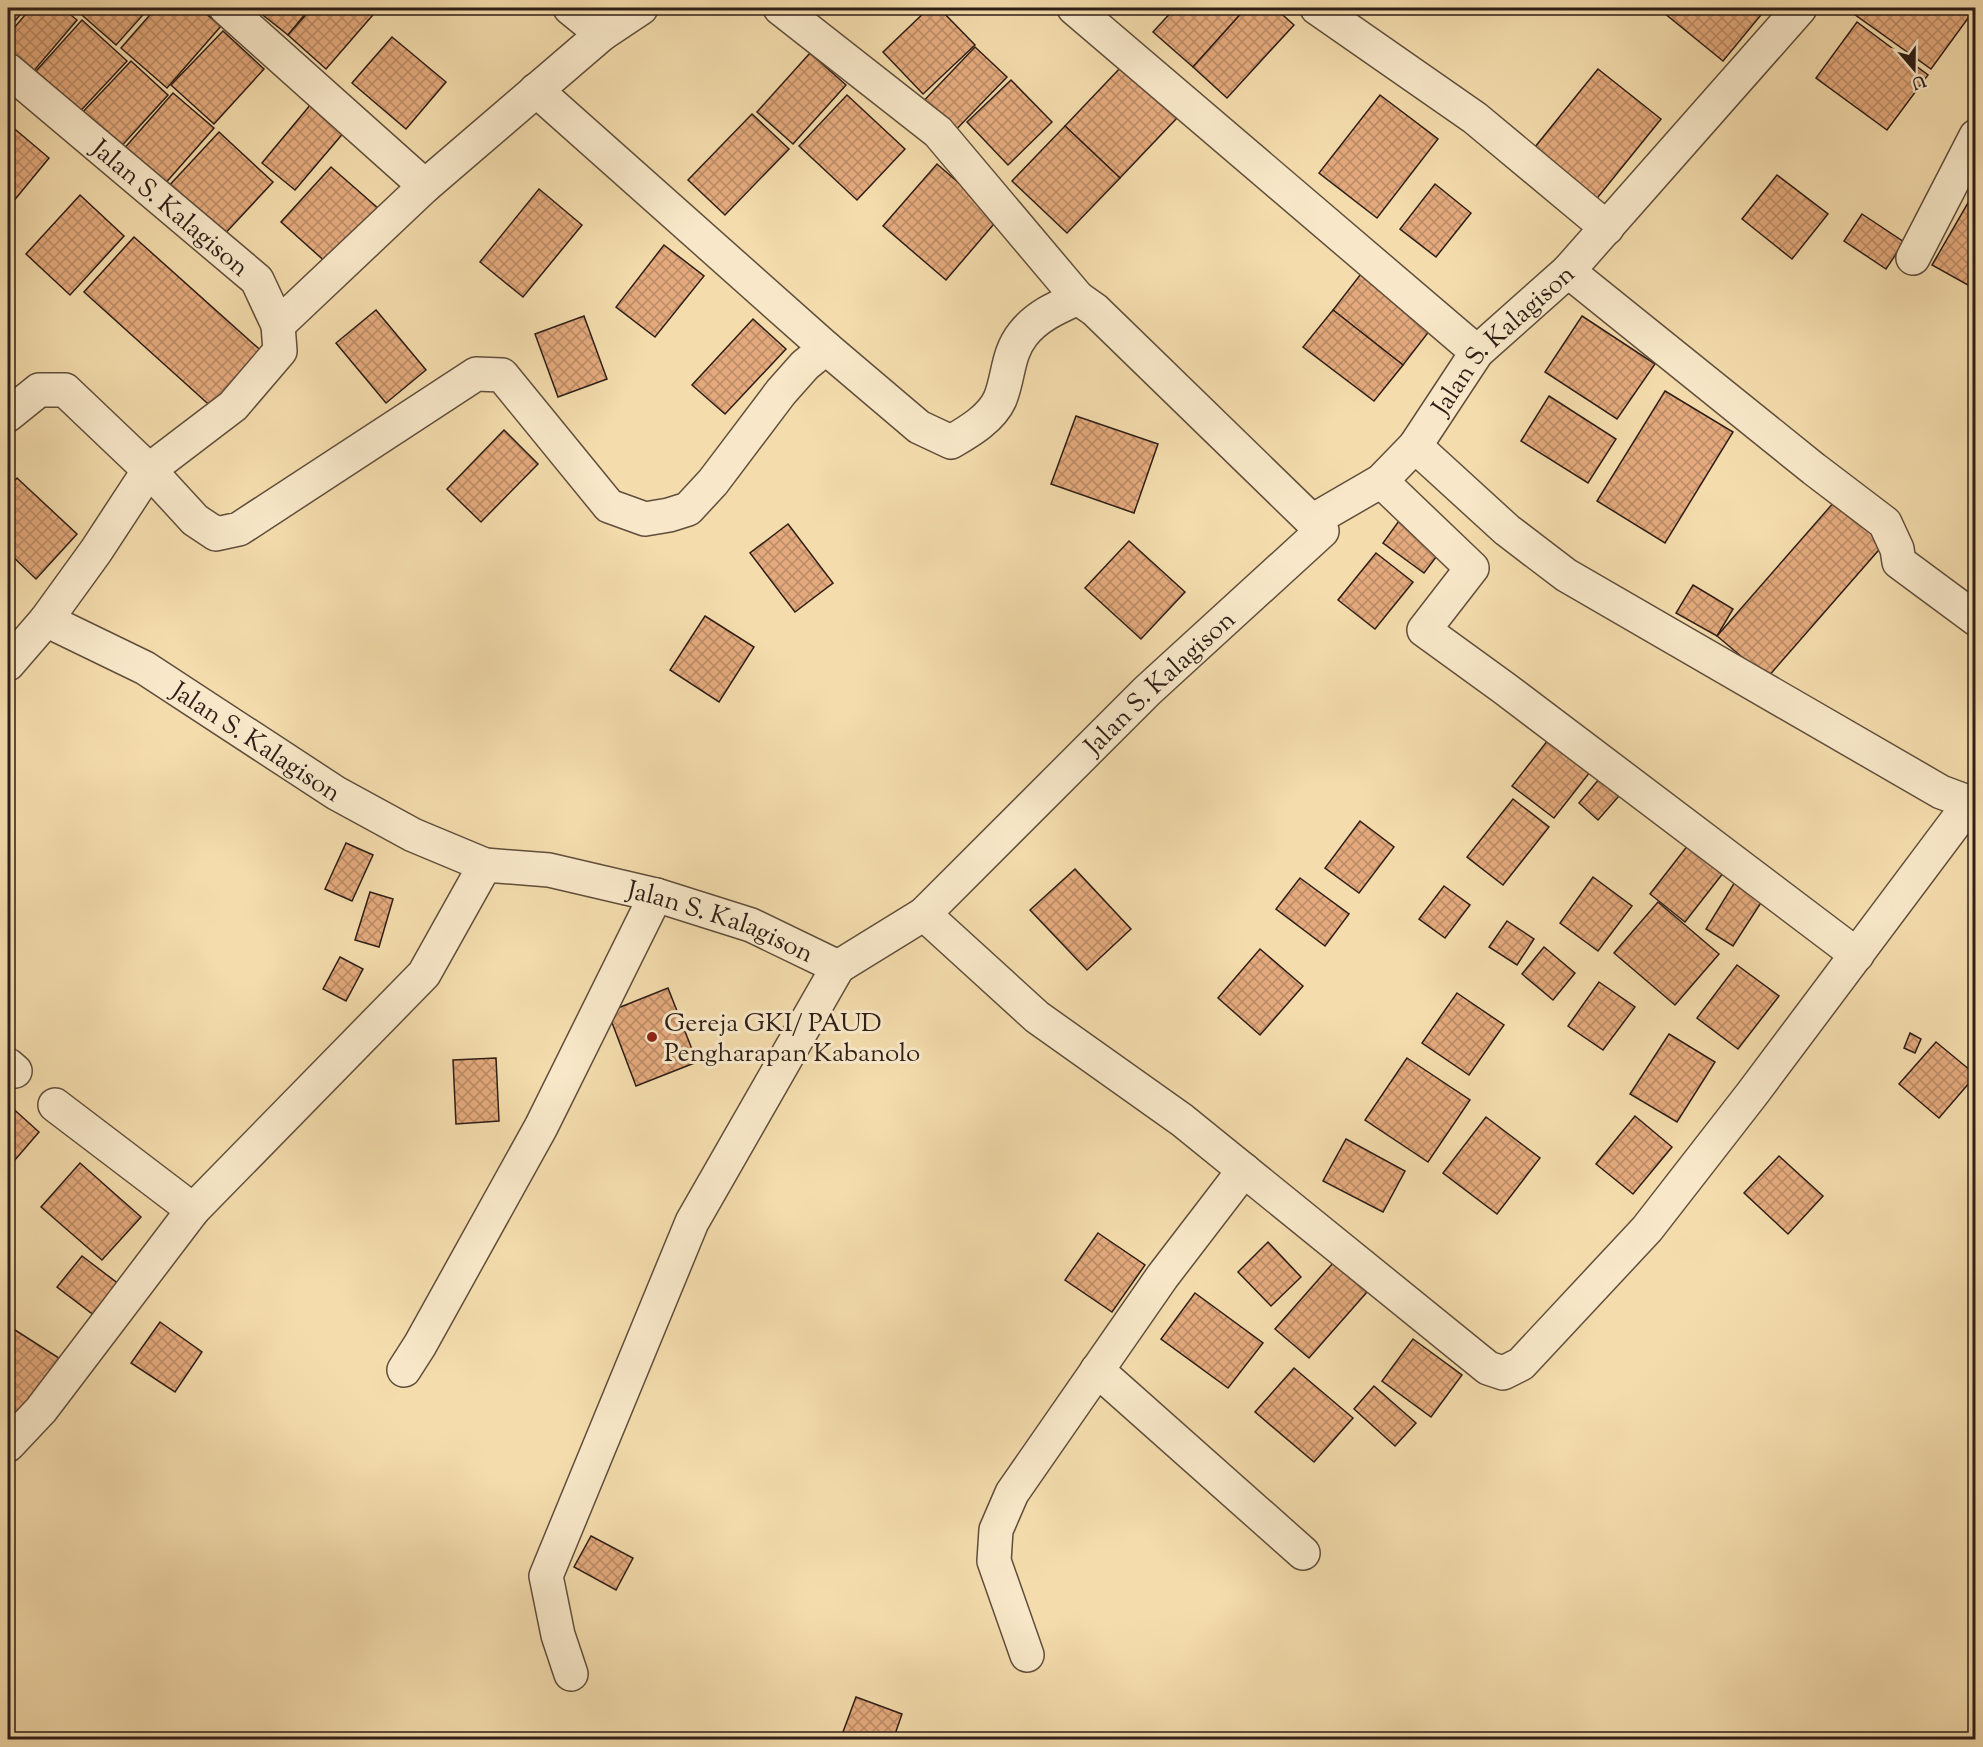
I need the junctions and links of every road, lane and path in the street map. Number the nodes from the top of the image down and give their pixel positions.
1 (226, 8) edge
2 (570, 8) edge
3 (641, 8) edge
4 (780, 8) edge
5 (1074, 8) edge
6 (1317, 8) edge
7 (1800, 8) edge
8 (602, 34) junction
9 (8, 70) edge
10 (536, 90) junction
11 (1976, 136) edge
12 (425, 186) junction
13 (1606, 228) junction
14 (1913, 258) dead end
15 (1568, 271) junction
16 (1078, 298) junction
17 (278, 325) junction
18 (826, 348) junction
19 (1477, 352) junction
20 (8, 415) edge
21 (1415, 446) junction
22 (149, 470) junction
23 (1381, 482) junction
24 (1312, 521) junction
25 (1976, 619) edge
26 (46, 620) junction
27 (8, 663) edge
28 (1973, 804) edge
29 (485, 865) junction
30 (656, 895) junction
31 (924, 914) junction
32 (1857, 955) junction
33 (837, 967) junction
34 (55, 1106) dead end
35 (1244, 1170) junction
36 (193, 1210) junction
37 (404, 1370) dead end
38 (1097, 1370) junction
39 (8, 1445) edge
40 (1303, 1553) dead end
41 (1027, 1655) dead end
42 (571, 1674) dead end

1 - 12 street
2 - 8 street
3 - 8 street
4 - 16 street
5 - 19 street
6 - 13 street
7 - 13 street, Jalan S. Kalagison
8 - 10 street
9 - 17 street, Jalan S. Kalagison
10 - 12 street
10 - 18 street
11 - 14 street
12 - 17 street
13 - 15 street, Jalan S. Kalagison
15 - 19 street, Jalan S. Kalagison
15 - 25 street
16 - 18 street
16 - 24 street
17 - 22 street, Jalan S. Kalagison
18 - 22 street
19 - 21 street, Jalan S. Kalagison
20 - 22 street
21 - 23 street, Jalan S. Kalagison
21 - 28 street
22 - 26 street, Jalan S. Kalagison
23 - 24 street, Jalan S. Kalagison
23 - 32 street
24 - 31 street, Jalan S. Kalagison
26 - 27 street
26 - 29 street, Jalan S. Kalagison
28 - 32 street
29 - 30 street, Jalan S. Kalagison
29 - 36 street
30 - 33 street, Jalan S. Kalagison
30 - 37 street
31 - 33 street, Jalan S. Kalagison
31 - 35 street
32 - 35 street
33 - 42 street
34 - 36 street
35 - 38 street
36 - 39 street
38 - 40 street
38 - 41 street

